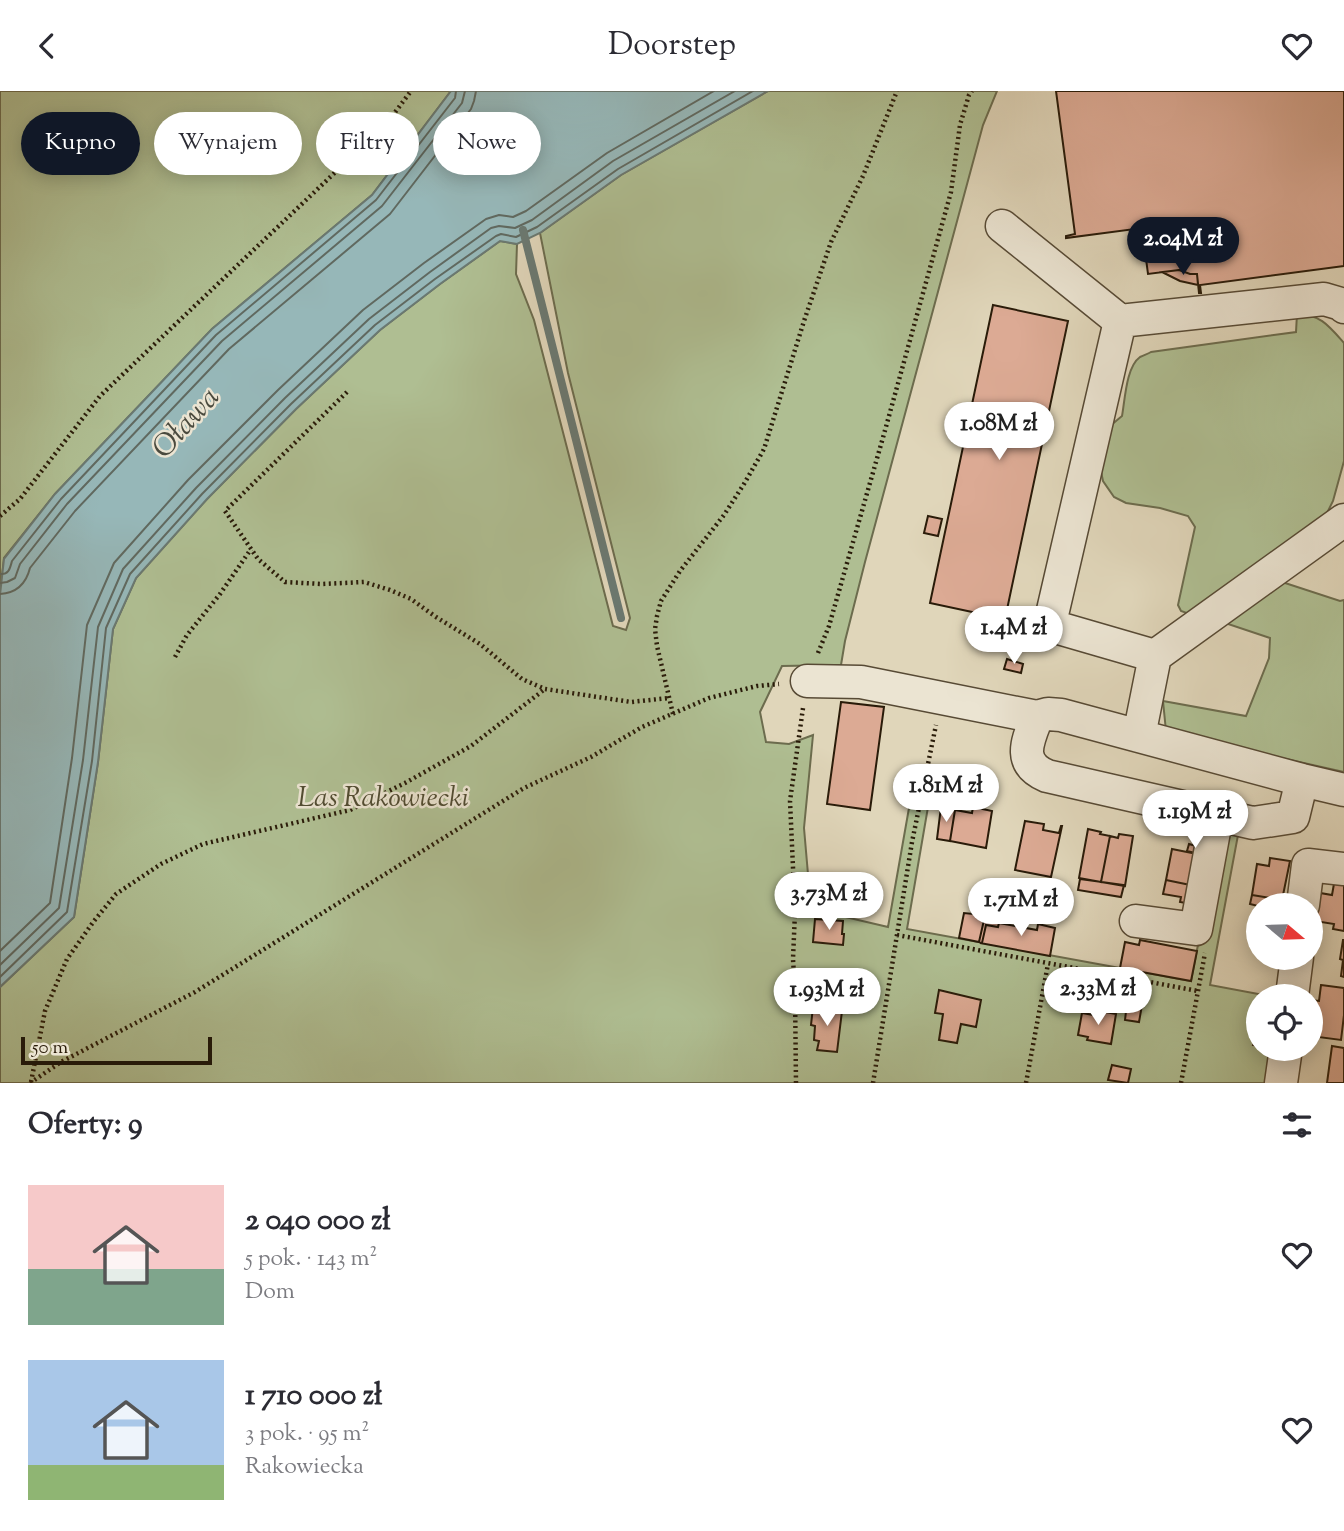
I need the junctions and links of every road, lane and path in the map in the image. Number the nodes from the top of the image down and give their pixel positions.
1 (411, 91) edge
2 (897, 91) edge
3 (972, 91) edge
4 (1002, 226) dead end
5 (1344, 307) edge
6 (1120, 321) junction
7 (347, 392) dead end
8 (0, 516) edge
9 (1344, 520) edge
10 (251, 549) junction
11 (1155, 656) junction
12 (175, 657) dead end
13 (807, 681) junction
14 (545, 689) junction
15 (941, 697) junction
16 (668, 698) junction
17 (673, 714) junction
18 (1037, 717) junction
19 (1139, 736) junction
20 (1302, 780) junction
21 (1344, 790) edge
22 (1217, 815) junction
23 (1344, 869) edge
24 (1304, 893) edge
25 (1136, 921) dead end
26 (897, 935) junction
27 (1048, 964) junction
28 (1198, 991) dead end
29 (1284, 1061) edge
30 (31, 1083) edge
31 (796, 1083) edge
32 (873, 1083) edge
33 (1026, 1083) edge
34 (1281, 1083) edge

1 - 8 path
2 - 16 path
3 - 13 path
4 - 6 street
5 - 6 street
6 - 11 street
7 - 10 path
9 - 11 street
10 - 12 path
10 - 14 path
11 - 19 street
13 - 15 street
13 - 17 path
13 - 31 path
14 - 16 path
14 - 30 path
15 - 18 street
15 - 26 path
16 - 17 path
17 - 30 path
18 - 19 street
18 - 22 street
19 - 20 street
20 - 21 street
20 - 22 street
22 - 25 street
23 - 24 street
26 - 27 path
26 - 32 path
27 - 28 path
27 - 33 path
29 - 34 street

